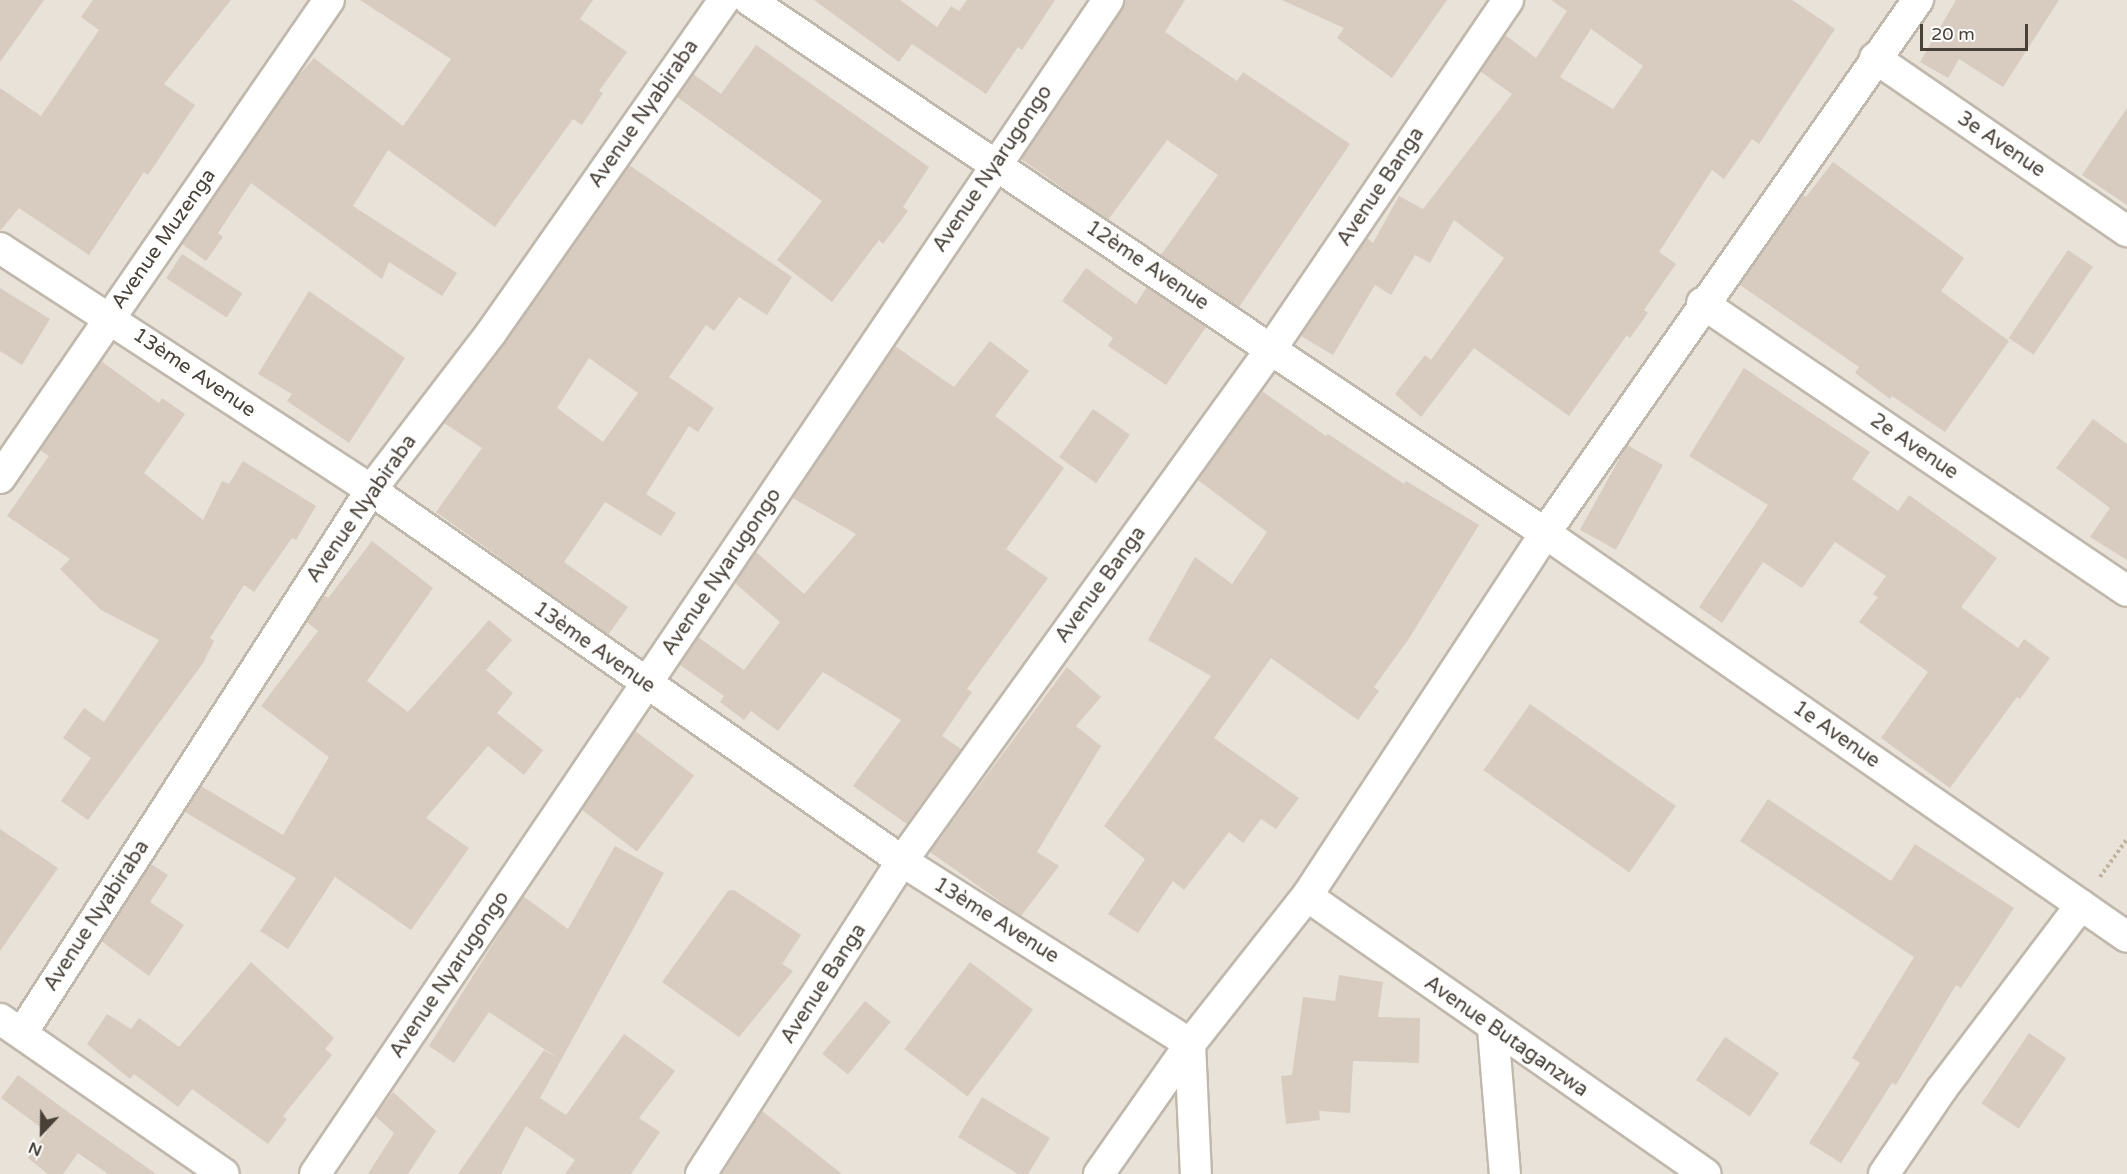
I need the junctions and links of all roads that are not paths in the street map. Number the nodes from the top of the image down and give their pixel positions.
1 (724, 0) edge
2 (749, 0) edge
3 (1108, 0) edge
4 (1508, 0) edge
5 (322, 2) edge
6 (1905, 5) edge
7 (1875, 58) junction
8 (995, 164) junction
9 (2127, 231) edge
10 (0, 248) edge
11 (1702, 303) junction
12 (111, 317) junction
13 (1271, 349) junction
14 (0, 478) edge
15 (371, 490) junction
16 (1545, 533) junction
17 (2127, 591) edge
18 (646, 686) junction
19 (902, 861) junction
20 (1307, 897) junction
21 (2081, 905) junction
22 (2127, 936) edge
23 (1493, 1029) junction
24 (8, 1030) edge
25 (1190, 1044) junction
26 (224, 1174) edge
27 (315, 1174) edge
28 (701, 1174) edge
29 (1099, 1174) edge
30 (1196, 1174) edge
31 (1505, 1174) edge
32 (1706, 1174) edge
33 (1884, 1174) edge

1 - 15 street, Avenue Nyabiraba
2 - 8 street, 12ème Avenue
3 - 8 street, Avenue Nyarugongo
4 - 13 street, Avenue Banga
5 - 12 street, Avenue Muzenga
6 - 7 street
7 - 9 street, 3e Avenue
7 - 11 street
8 - 13 street, 12ème Avenue
8 - 18 street, Avenue Nyarugongo
10 - 12 street, 13ème Avenue
11 - 16 street
11 - 17 street, 2e Avenue
12 - 14 street, Avenue Muzenga
12 - 15 street, 13ème Avenue
13 - 16 street, 12ème Avenue
13 - 19 street, Avenue Banga
15 - 18 street, 13ème Avenue
15 - 24 street, Avenue Nyabiraba
16 - 20 street
16 - 21 street, 1e Avenue
18 - 19 street, 13ème Avenue
18 - 27 street, Avenue Nyarugongo
19 - 25 street, 13ème Avenue
19 - 28 street, Avenue Banga
20 - 23 street, Avenue Butaganzwa
20 - 25 street
21 - 22 street, 1e Avenue
21 - 33 street
23 - 31 street
23 - 32 street, Avenue Butaganzwa
24 - 26 street
25 - 29 street
25 - 30 street

